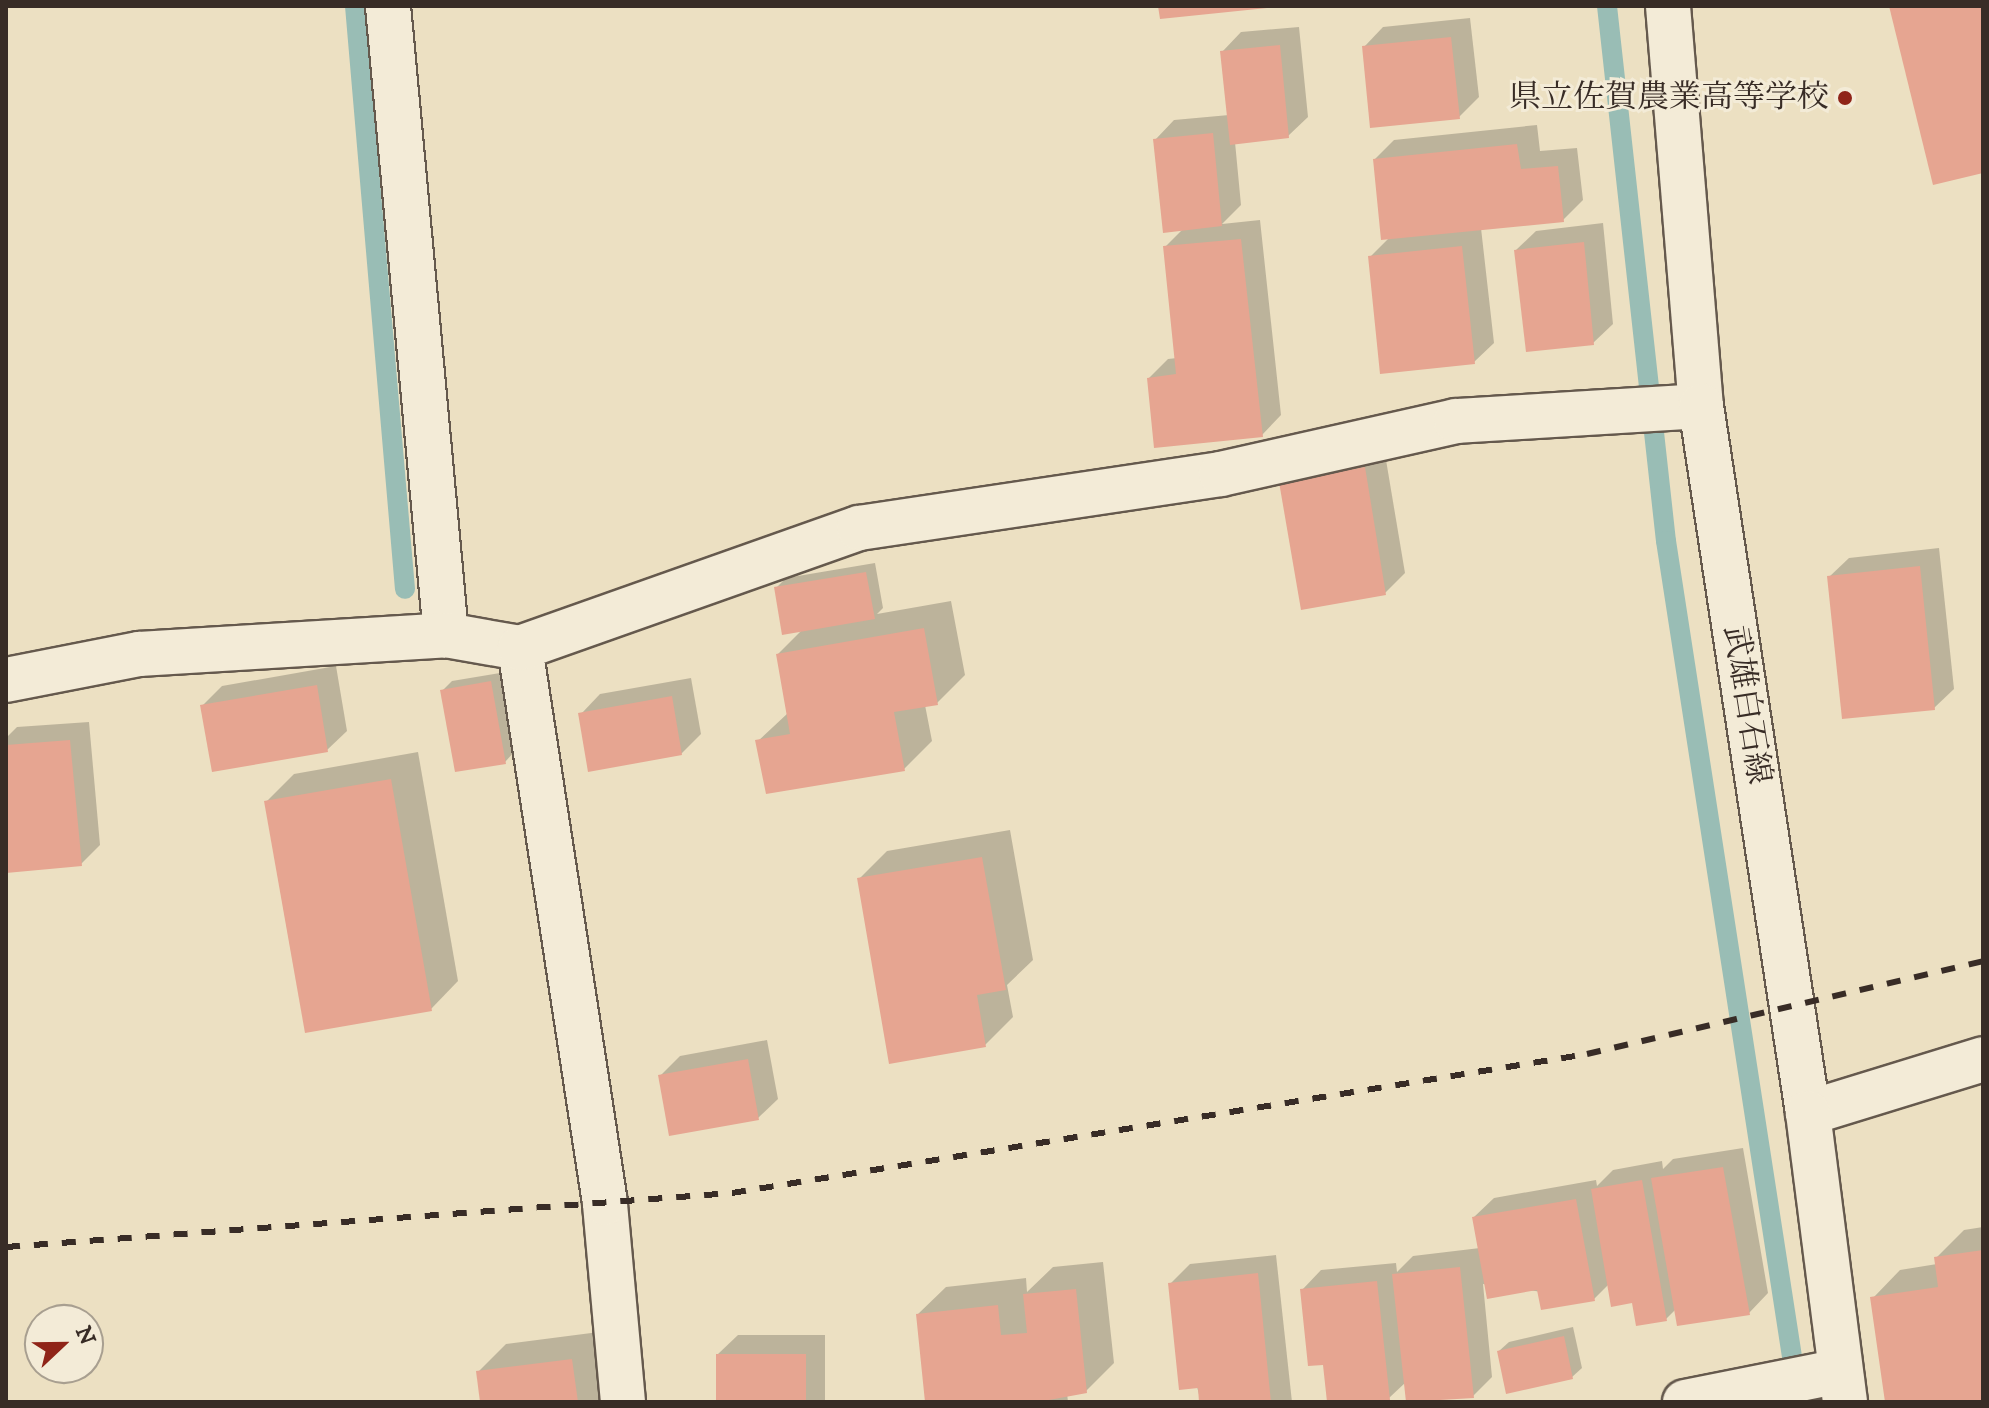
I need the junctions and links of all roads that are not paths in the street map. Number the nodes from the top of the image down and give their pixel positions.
1 (388, 6) edge
2 (1668, 6) edge
3 (1688, 408) junction
4 (446, 635) junction
5 (520, 648) junction
6 (6, 680) edge
7 (1983, 1059) edge
8 (1808, 1113) junction
9 (1833, 1383) edge
10 (623, 1402) edge
11 (1685, 1402) edge

1 - 4 street
2 - 3 street, 武雄白石線
3 - 5 street
3 - 8 street, 武雄白石線
4 - 5 street
4 - 6 street
5 - 10 street
7 - 8 street
8 - 9 street, 武雄白石線
9 - 11 street

